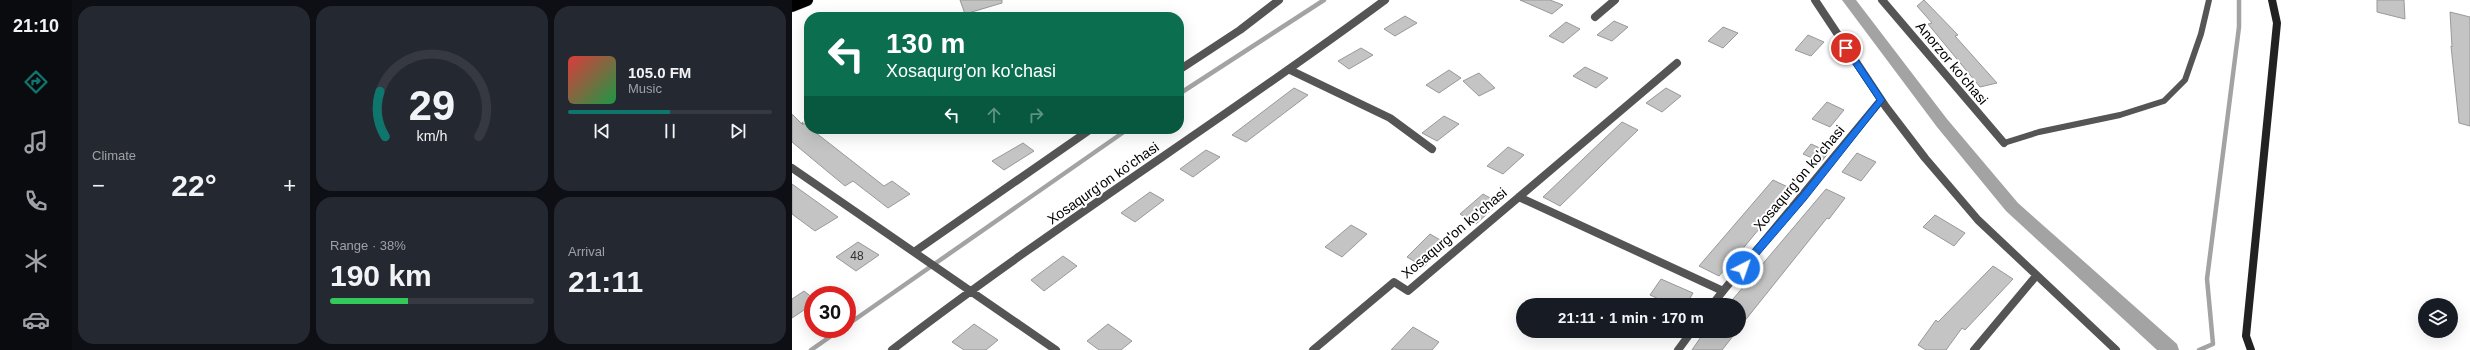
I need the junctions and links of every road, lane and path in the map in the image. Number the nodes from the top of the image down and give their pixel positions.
1 (807, 0) edge
2 (1279, 0) edge
3 (1385, 0) edge
4 (1615, 0) edge
5 (1815, 0) edge
6 (1882, 0) edge
7 (2209, 0) edge
8 (2272, 0) edge
9 (792, 6) edge
10 (1594, 17) dead end
11 (1677, 63) dead end
12 (1184, 67) edge
13 (1290, 70) junction
14 (1881, 100) junction
15 (1084, 134) edge
16 (2004, 143) joint
17 (1432, 149) dead end
18 (792, 168) edge
19 (1519, 197) junction
20 (914, 252) junction
21 (2036, 276) junction
22 (970, 290) junction
23 (1723, 291) junction
24 (1718, 298) edge
25 (1687, 338) edge
26 (892, 350) edge
27 (1056, 350) edge
28 (1313, 350) edge
29 (1678, 350) edge
30 (1974, 350) edge
31 (2116, 350) edge
32 (2251, 350) edge

1 - 9 highway
2 - 12 street
3 - 13 street, Xosaqurg'on ko'chasi
4 - 10 street
5 - 14 street
6 - 16 street, Anorzor ko'chasi
7 - 16 lane
8 - 32 street
11 - 19 street, Xosaqurg'on ko'chasi
13 - 17 street
13 - 22 street, Xosaqurg'on ko'chasi
14 - 21 street
14 - 23 street, Xosaqurg'on ko'chasi
15 - 20 street
18 - 20 street
19 - 23 street, Xosaqurg'on ko'chasi
19 - 28 street, Xosaqurg'on ko'chasi
20 - 22 street
21 - 30 street
21 - 31 street
22 - 26 street, Xosaqurg'on ko'chasi
22 - 27 street
23 - 24 street, Xosaqurg'on ko'chasi
25 - 29 street

